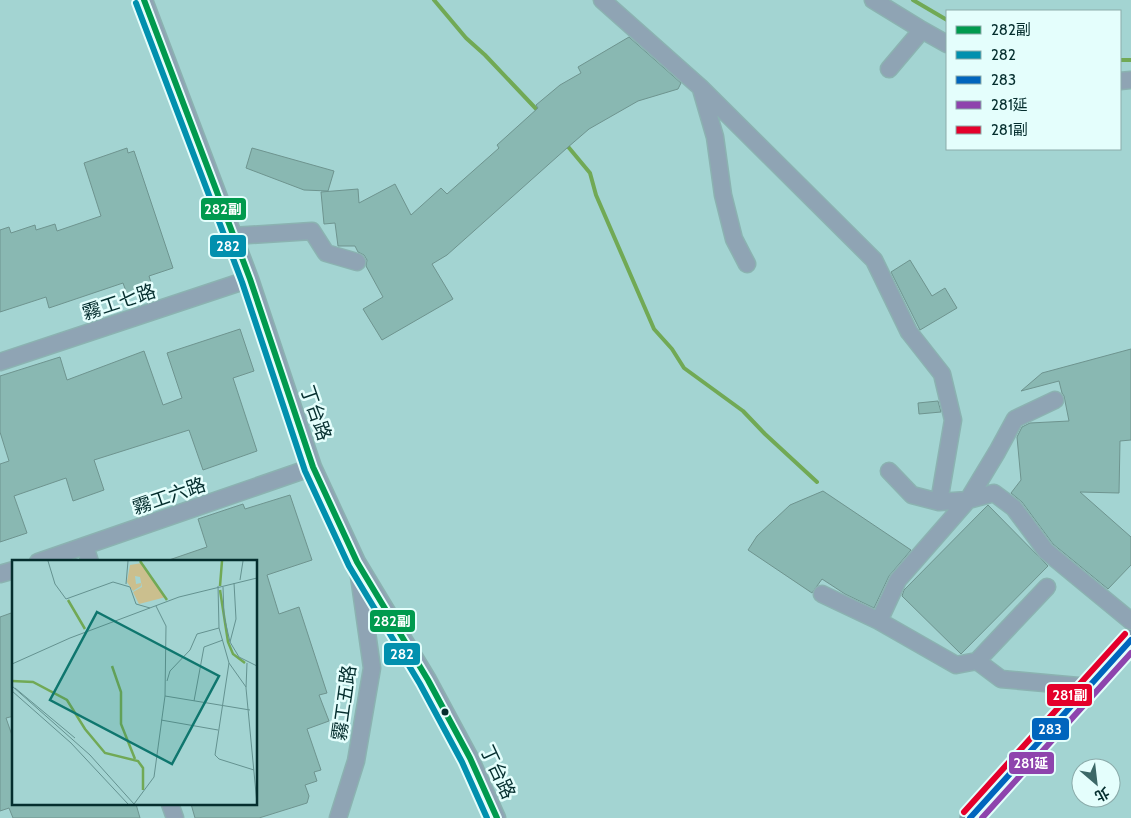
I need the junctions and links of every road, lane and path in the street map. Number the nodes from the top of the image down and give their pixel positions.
1 (144, 0) edge
2 (602, 0) edge
3 (873, 0) edge
4 (922, 30) junction
5 (946, 43) edge
6 (889, 69) dead end
7 (700, 87) junction
8 (233, 236) junction
9 (357, 262) dead end
10 (747, 264) dead end
11 (250, 279) junction
12 (0, 362) edge
13 (1054, 400) dead end
14 (313, 467) junction
15 (889, 472) dead end
16 (968, 500) junction
17 (939, 502) junction
18 (88, 554) edge
19 (50, 560) edge
20 (356, 562) junction
21 (1047, 587) dead end
22 (822, 594) dead end
23 (879, 621) junction
24 (1131, 621) edge
25 (1131, 640) edge
26 (977, 661) junction
27 (1089, 687) junction
28 (171, 806) edge
29 (175, 818) edge
30 (338, 818) edge
31 (497, 818) edge
32 (970, 818) edge

1 - 8 street, 丁台路
2 - 7 street
3 - 4 street
4 - 5 street
4 - 6 street
7 - 10 street
7 - 17 street
8 - 9 street
8 - 11 street, 丁台路
11 - 12 street, 霧工七路
11 - 14 street, 丁台路
13 - 16 street
14 - 18 street, 霧工六路
14 - 20 street, 丁台路
15 - 17 street
16 - 17 street
16 - 23 street
16 - 24 street
18 - 19 street, 霧工六路
20 - 30 street, 霧工五路
20 - 31 street, 丁台路
21 - 26 street
22 - 23 street
23 - 26 street
25 - 27 main road
26 - 27 street
27 - 32 main road
28 - 29 street

